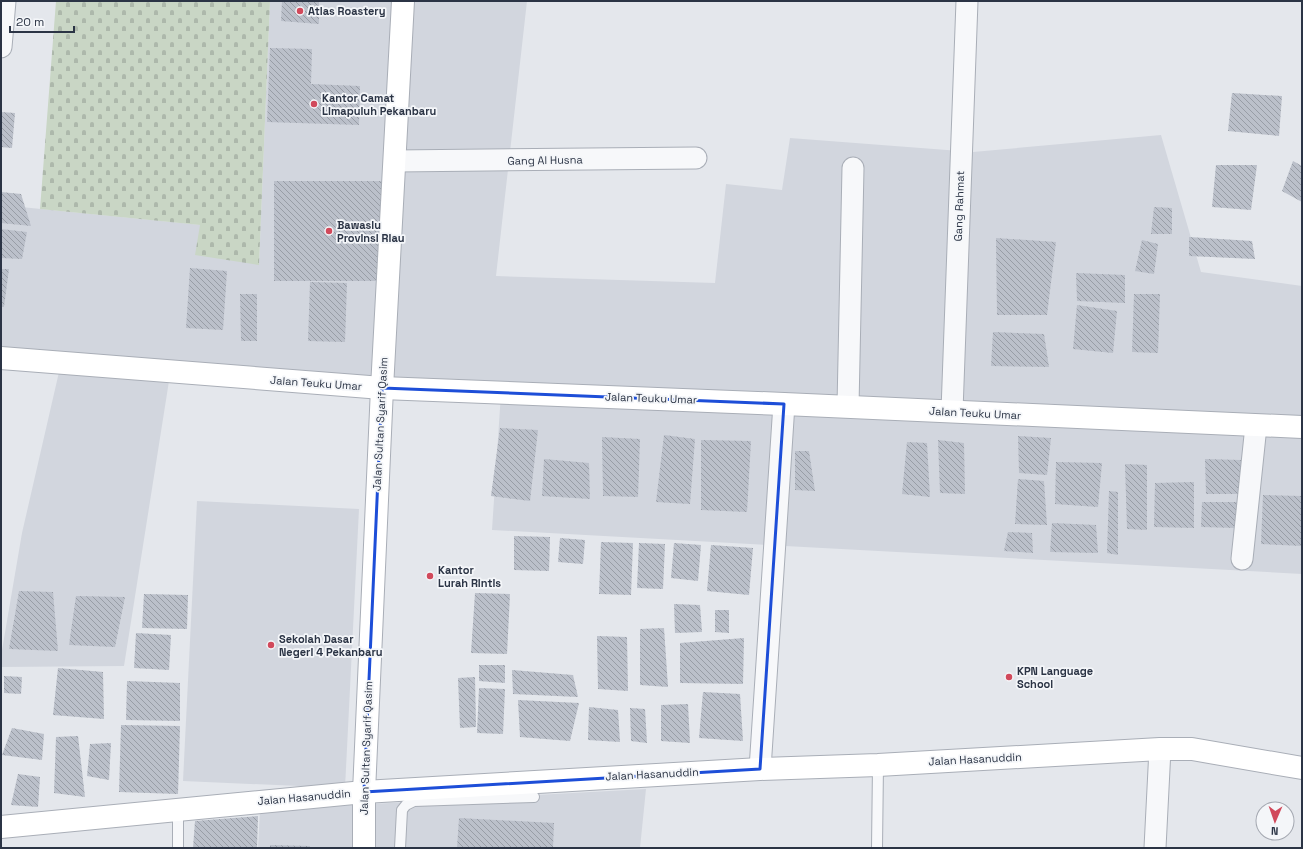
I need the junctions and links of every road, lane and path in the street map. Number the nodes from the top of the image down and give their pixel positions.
1 (5, 1) edge
2 (403, 1) edge
3 (967, 1) edge
4 (1, 47) edge
5 (696, 158) dead end
6 (395, 161) junction
7 (853, 168) dead end
8 (1, 358) edge
9 (382, 388) junction
10 (784, 404) junction
11 (848, 406) junction
12 (952, 412) junction
13 (1256, 426) junction
14 (1302, 427) edge
15 (1242, 559) dead end
16 (1160, 748) junction
17 (878, 765) junction
18 (1302, 768) edge
19 (760, 769) junction
20 (364, 792) junction
21 (534, 797) dead end
22 (178, 808) junction
23 (1, 827) edge
24 (178, 848) edge
25 (364, 848) edge
26 (400, 848) edge
27 (876, 848) edge
28 (1155, 848) edge

1 - 4 street
2 - 6 street, Jalan Sultan Syarif Qasim
3 - 12 street, Gang Rahmat
5 - 6 street, Gang Al Husna
6 - 9 street, Jalan Sultan Syarif Qasim
7 - 11 street
8 - 9 street, Jalan Teuku Umar
9 - 10 street, Jalan Teuku Umar
9 - 20 street, Jalan Sultan Syarif Qasim
10 - 11 street, Jalan Teuku Umar
10 - 19 street
11 - 12 street, Jalan Teuku Umar
12 - 13 street, Jalan Teuku Umar
13 - 14 street, Jalan Teuku Umar
13 - 15 street
16 - 17 street, Jalan Hasanuddin
16 - 18 street, Jalan Hasanuddin
16 - 28 street
17 - 19 street, Jalan Hasanuddin
17 - 27 lane
19 - 20 street, Jalan Hasanuddin
20 - 22 street, Jalan Hasanuddin
20 - 25 street, Jalan Sultan Syarif Qasim
21 - 26 lane
22 - 23 street, Jalan Hasanuddin
22 - 24 lane

